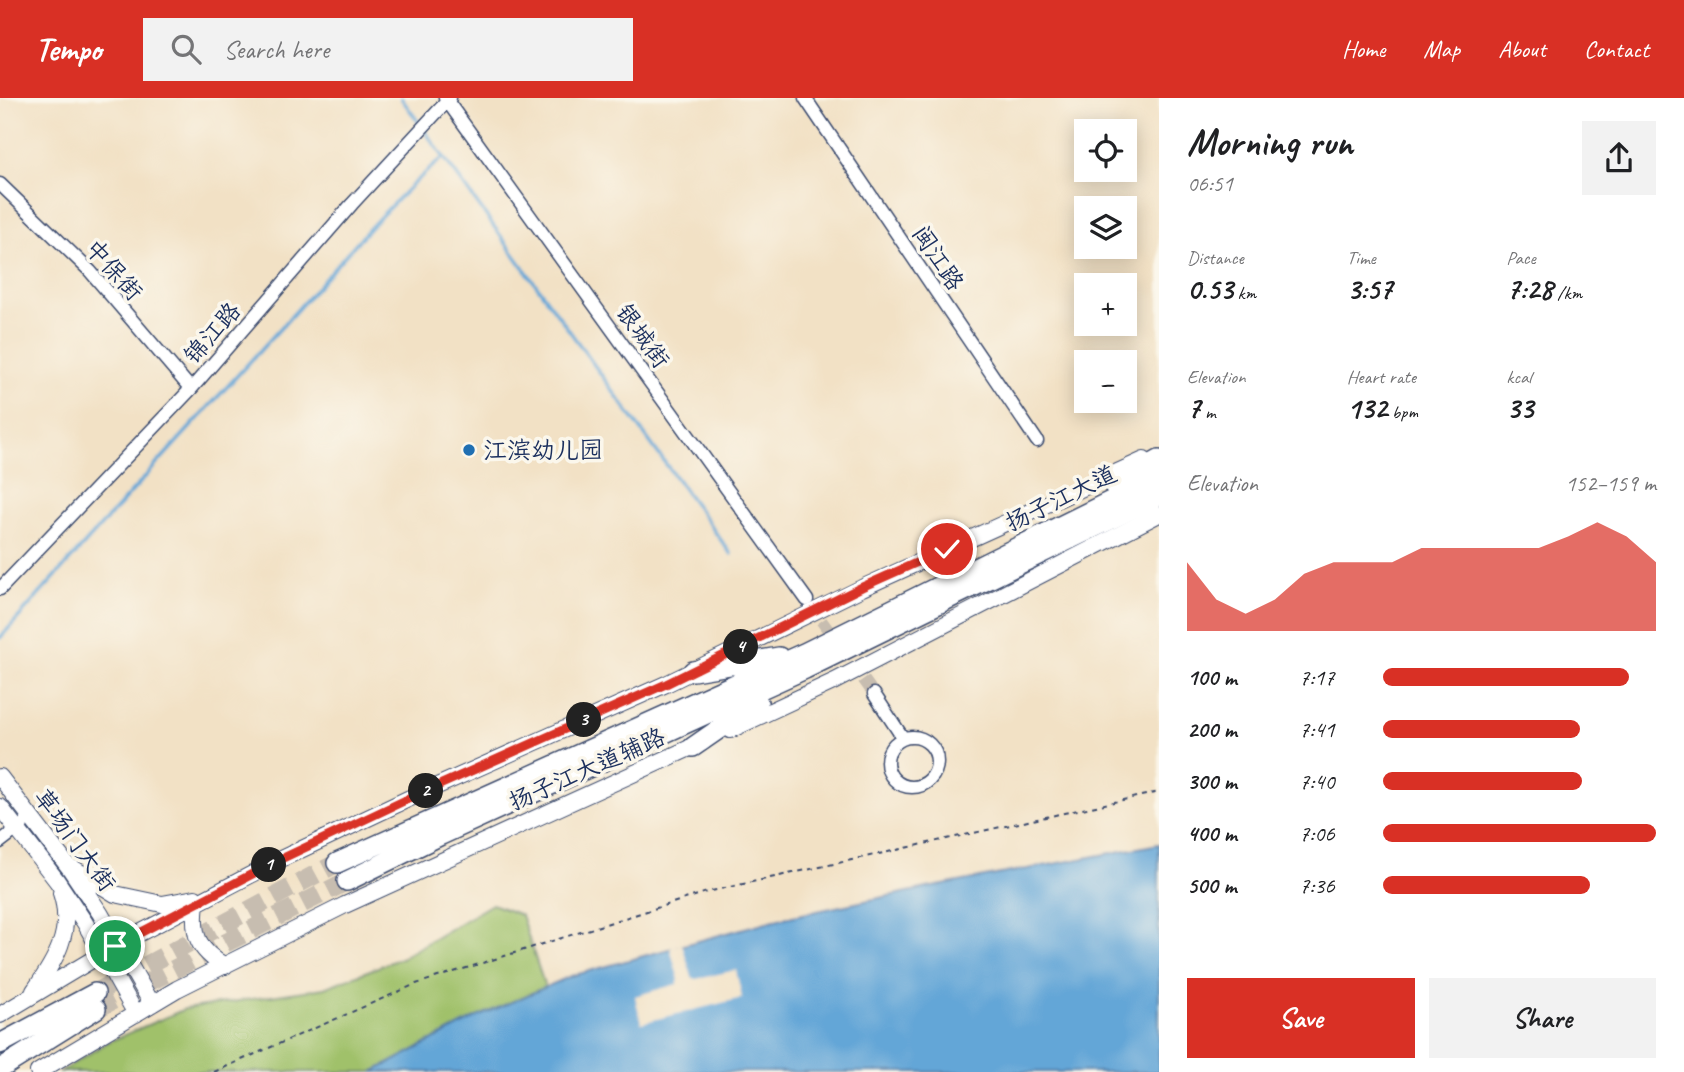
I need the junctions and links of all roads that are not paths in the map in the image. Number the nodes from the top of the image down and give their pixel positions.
1 (805, 98) edge
2 (447, 99) edge
3 (0, 184) edge
4 (191, 389) junction
5 (1037, 441) dead end
6 (1159, 453) edge
7 (1159, 460) edge
8 (1159, 477) edge
9 (1159, 496) edge
10 (1159, 514) edge
11 (998, 556) junction
12 (0, 589) edge
13 (807, 600) tunnel mouth
14 (805, 661) junction
15 (693, 671) junction
16 (874, 694) tunnel mouth
17 (903, 738) junction
18 (692, 747) junction
19 (0, 777) edge
20 (0, 807) edge
21 (31, 818) junction
22 (17, 830) junction
23 (0, 842) edge
24 (337, 863) tunnel mouth
25 (66, 864) junction
26 (57, 881) junction
27 (346, 881) tunnel mouth
28 (202, 899) junction
29 (118, 944) junction
30 (103, 954) junction
31 (225, 966) junction
32 (30, 997) junction
33 (152, 1004) junction
34 (136, 1014) junction
35 (0, 1015) edge
36 (0, 1044) edge
37 (0, 1069) edge
38 (38, 1072) edge

1 - 5 street, 闽江路
2 - 4 street, 锦江路
2 - 13 street, 银城街
3 - 4 street, 中保街
4 - 12 street, 锦江路
6 - 15 main road, 扬子江大道辅路
7 - 11 highway
8 - 11 highway, 扬子江大道
9 - 14 highway, 扬子江大道
10 - 18 main road, 扬子江大道辅路
11 - 14 highway, 扬子江大道
14 - 15 highway
14 - 18 highway
14 - 24 highway, 扬子江大道
14 - 27 highway, 扬子江大道
15 - 28 main road, 扬子江大道辅路
16 - 17 street
17 - 17 street
18 - 31 main road, 扬子江大道辅路
19 - 21 main road, 草场门大街
20 - 22 main road, 草场门大街
21 - 22 street
21 - 25 main road, 草场门大街
22 - 23 street
22 - 26 main road, 草场门大街
25 - 28 main road
25 - 29 main road, 草场门大街
26 - 30 main road, 草场门大街
26 - 32 main road
28 - 29 main road, 扬子江大道辅路
28 - 31 main road
29 - 30 main road, 扬子江大道辅路
29 - 33 main road, 草场门大街
30 - 32 main road, 扬子江大道辅路
30 - 34 main road, 草场门大街
31 - 33 main road, 扬子江大道辅路
32 - 35 main road, 扬子江大道辅路
33 - 34 main road, 扬子江大道辅路
34 - 38 main road, 扬子江大道辅路
36 - 37 highway

